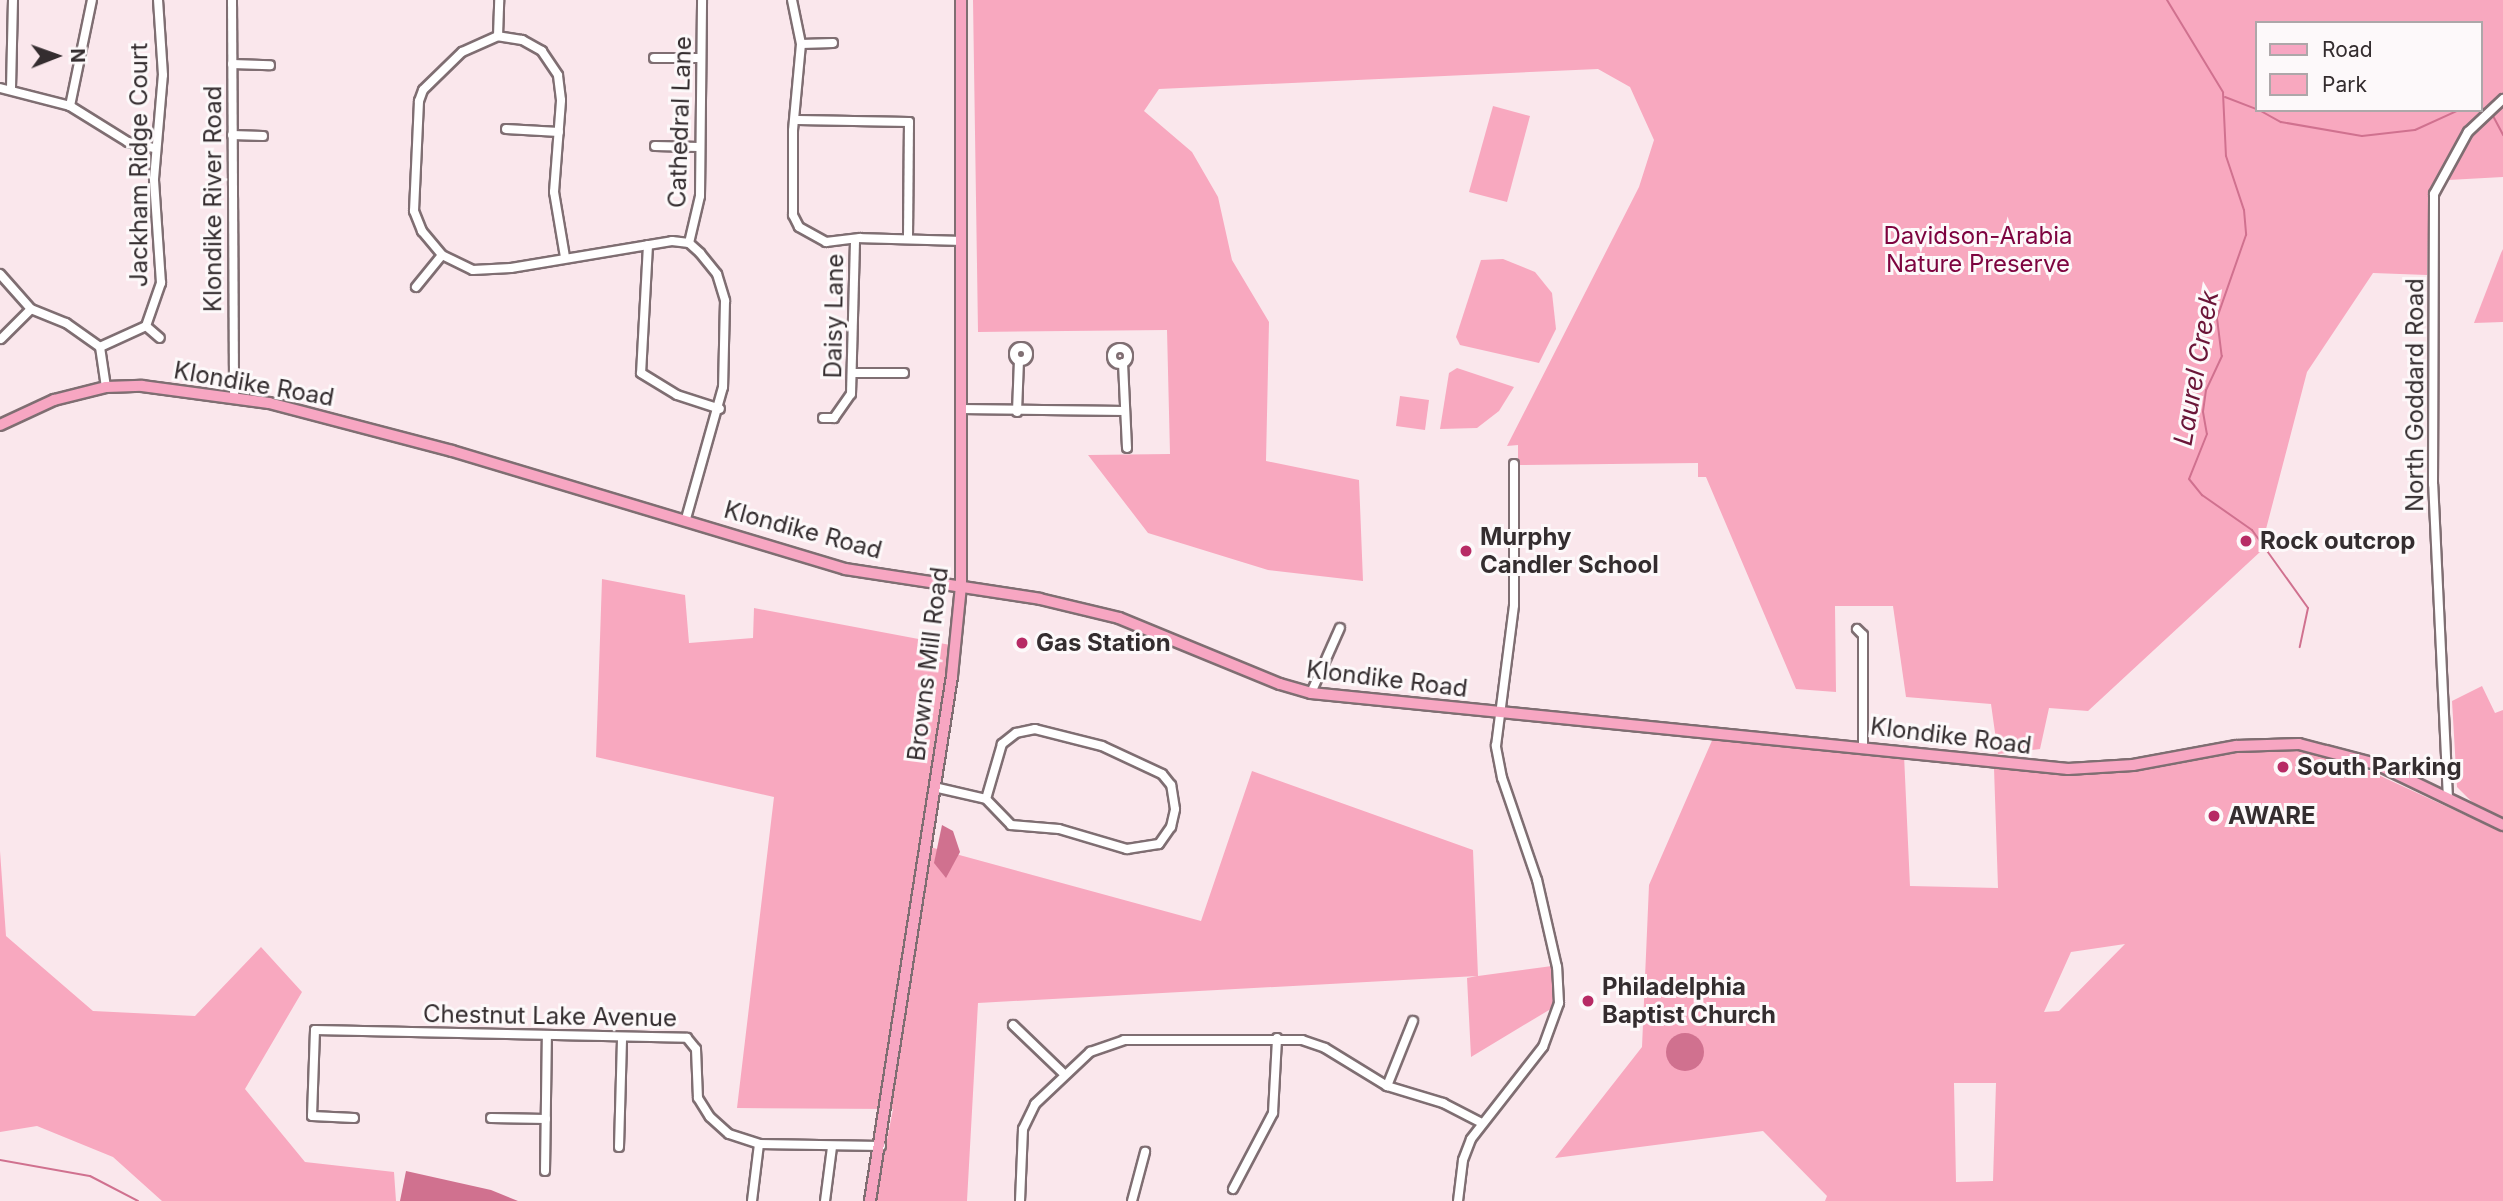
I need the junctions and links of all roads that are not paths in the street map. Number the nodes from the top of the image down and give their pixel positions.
1 (13, 0) edge
2 (92, 0) edge
3 (158, 0) edge
4 (232, 0) edge
5 (499, 0) edge
6 (702, 0) edge
7 (792, 0) edge
8 (961, 0) edge
9 (498, 36) junction
10 (833, 43) dead end
11 (801, 44) junction
12 (654, 58) dead end
13 (701, 58) junction
14 (232, 64) junction
15 (270, 65) dead end
16 (0, 88) edge
17 (11, 88) junction
18 (2503, 99) edge
19 (70, 106) junction
20 (797, 120) junction
21 (506, 128) dead end
22 (559, 132) junction
23 (232, 135) junction
24 (263, 136) dead end
25 (655, 146) dead end
26 (699, 147) junction
27 (155, 148) junction
28 (908, 239) junction
29 (855, 240) junction
30 (958, 241) junction
31 (688, 243) junction
32 (648, 245) junction
33 (442, 255) junction
34 (565, 257) junction
35 (0, 274) edge
36 (416, 287) dead end
37 (31, 309) junction
38 (146, 327) junction
39 (160, 338) dead end
40 (1, 339) edge
41 (100, 347) junction
42 (1019, 361) dead end
43 (1123, 363) dead end
44 (852, 373) junction
45 (904, 373) dead end
46 (106, 387) junction
47 (234, 398) junction
48 (720, 409) junction
49 (961, 409) junction
50 (1125, 411) junction
51 (1017, 412) junction
52 (823, 418) dead end
53 (0, 425) edge
54 (1127, 448) dead end
55 (1514, 464) dead end
56 (686, 519) junction
57 (961, 586) junction
58 (1340, 628) dead end
59 (1857, 629) dead end
60 (1311, 693) junction
61 (1499, 714) junction
62 (1863, 746) junction
63 (934, 787) junction
64 (986, 799) junction
65 (2448, 799) junction
66 (2503, 825) edge
67 (1413, 1021) dead end
68 (1013, 1025) dead end
69 (547, 1036) junction
70 (622, 1038) junction
71 (1277, 1038) junction
72 (1064, 1074) junction
73 (1387, 1086) junction
74 (354, 1118) dead end
75 (491, 1118) dead end
76 (546, 1119) junction
77 (1480, 1122) junction
78 (759, 1144) junction
79 (881, 1146) junction
80 (619, 1147) dead end
81 (832, 1147) junction
82 (1145, 1152) dead end
83 (545, 1171) dead end
84 (1233, 1189) dead end
85 (752, 1201) edge
86 (825, 1201) edge
87 (870, 1201) edge
88 (1020, 1201) edge
89 (1132, 1201) edge
90 (1458, 1201) edge

1 - 17 street
2 - 19 street
3 - 27 street, Jackham Ridge Court
4 - 14 street, Klondike River Road
5 - 9 street
6 - 13 street, Cathedral Lane
7 - 11 street
8 - 30 main road, Browns Mill Road
9 - 22 street
9 - 33 street
10 - 11 street
11 - 20 street
12 - 13 street
13 - 26 street, Cathedral Lane
14 - 15 street
14 - 23 street, Klondike River Road
16 - 17 street
17 - 19 street
18 - 65 street, North Goddard Road
19 - 27 street
20 - 28 street
20 - 29 street
21 - 22 street
22 - 34 street
23 - 24 street
23 - 47 street, Klondike River Road
25 - 26 street
26 - 31 street, Cathedral Lane
27 - 38 street, Jackham Ridge Court
28 - 29 street
28 - 30 street
29 - 44 street, Daisy Lane
30 - 49 main road, Browns Mill Road
31 - 32 street
31 - 48 street
32 - 34 street
32 - 48 street
33 - 34 street
33 - 36 street
35 - 37 street
37 - 40 street
37 - 41 street
38 - 39 street
38 - 41 street
41 - 46 street
42 - 51 street
43 - 50 street
44 - 45 street
44 - 52 street, Daisy Lane
46 - 47 main road, Klondike Road
46 - 53 main road, Klondike Road
47 - 56 main road, Klondike Road
48 - 56 street
49 - 51 street
49 - 57 main road, Browns Mill Road
50 - 51 street
50 - 54 street
55 - 61 street
56 - 57 main road, Klondike Road
57 - 60 main road, Klondike Road
57 - 63 main road, Browns Mill Road
58 - 60 street
59 - 62 street
60 - 61 main road, Klondike Road
61 - 62 main road, Klondike Road
61 - 77 street
62 - 65 main road, Klondike Road
63 - 64 street
63 - 79 main road, Browns Mill Road
64 - 64 street
65 - 66 main road, Klondike Road
67 - 73 street
68 - 72 street
69 - 70 street, Chestnut Lake Avenue
69 - 74 street, Chestnut Lake Avenue
69 - 76 street
70 - 78 street, Chestnut Lake Avenue
70 - 80 street
71 - 72 street
71 - 73 street
71 - 84 street
72 - 88 street
73 - 77 street
75 - 76 street
76 - 83 street
77 - 90 street
78 - 81 street, Chestnut Lake Avenue
78 - 85 street
79 - 81 street, Chestnut Lake Avenue
79 - 87 main road, Browns Mill Road
81 - 86 street
82 - 89 street

